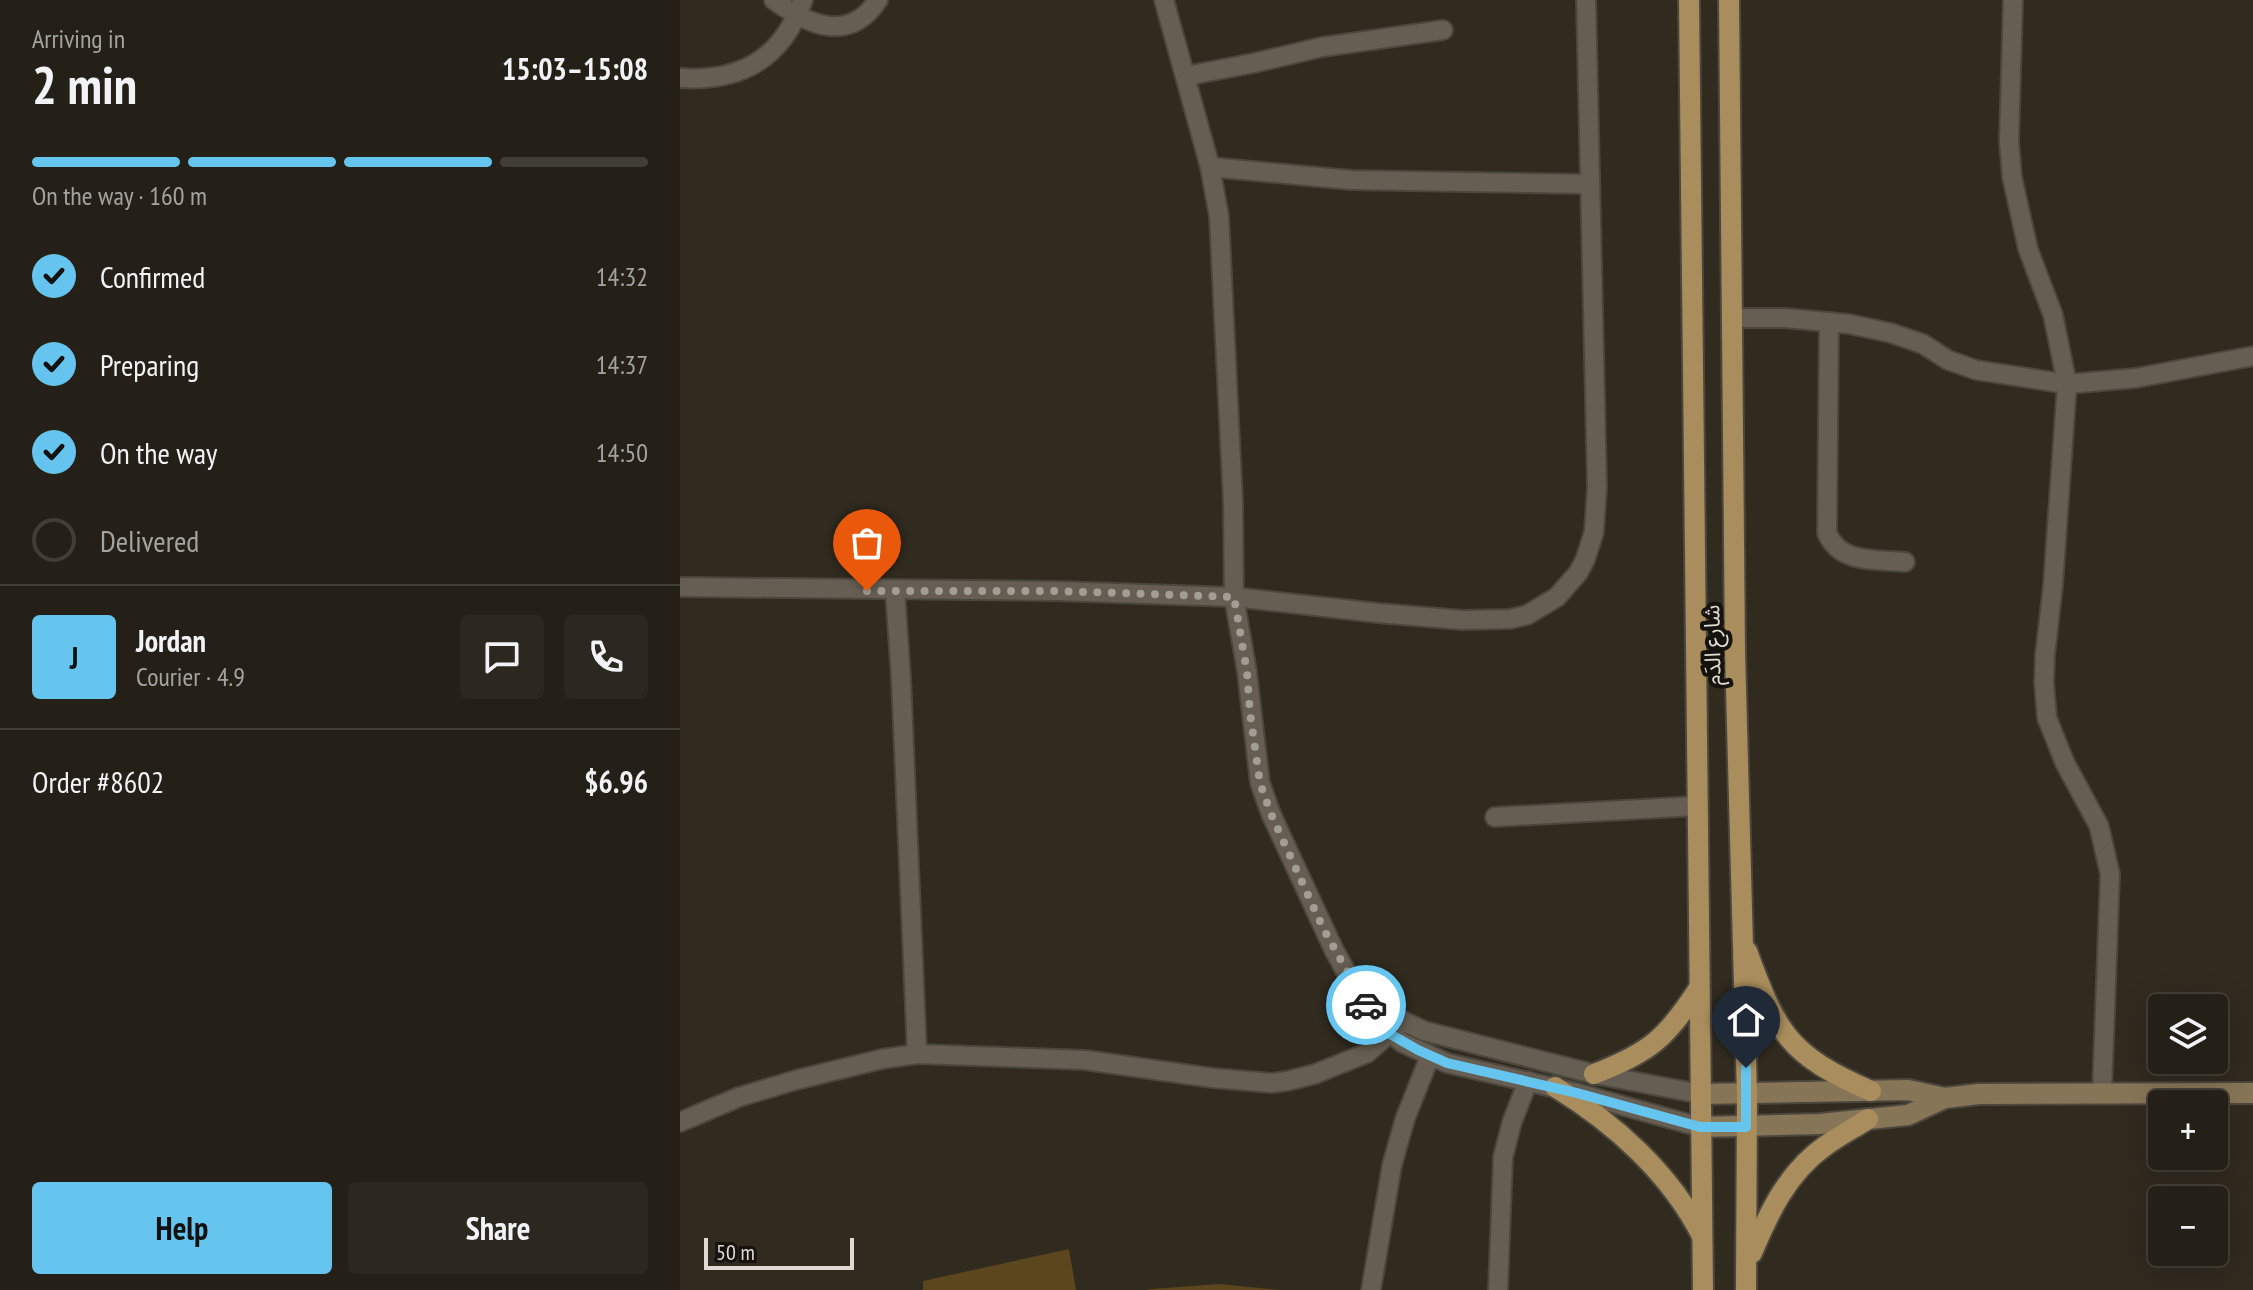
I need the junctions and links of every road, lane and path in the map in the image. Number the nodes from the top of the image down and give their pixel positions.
1 (774, 0) edge
2 (878, 0) edge
3 (1164, 0) edge
4 (1586, 0) edge
5 (1689, 0) edge
6 (1729, 0) edge
7 (2013, 0) edge
8 (800, 8) edge
9 (1443, 30) dead end
10 (1186, 76) junction
11 (680, 78) edge
12 (1210, 167) junction
13 (1588, 184) junction
14 (1733, 318) junction
15 (1829, 322) junction
16 (2253, 356) edge
17 (2067, 384) junction
18 (1905, 562) dead end
19 (680, 587) edge
20 (895, 591) junction
21 (1234, 597) junction
22 (1697, 806) junction
23 (1495, 817) dead end
24 (1741, 934) junction
25 (1699, 988) junction
26 (1397, 1028) junction
27 (917, 1054) junction
28 (1430, 1056) junction
29 (1594, 1074) junction
30 (1528, 1081) junction
31 (1555, 1087) junction
32 (1871, 1091) junction
33 (2102, 1092) junction
34 (2253, 1093) edge
35 (1701, 1094) junction
36 (1747, 1095) junction
37 (1945, 1098) junction
38 (1868, 1119) junction
39 (680, 1122) edge
40 (1700, 1127) junction
41 (1746, 1127) junction
42 (1703, 1237) junction
43 (1748, 1264) junction
44 (1371, 1290) edge
45 (1498, 1290) edge
46 (1703, 1290) edge
47 (1746, 1290) edge

1 - 8 street
2 - 8 street
3 - 10 street
4 - 13 street
5 - 22 main road, شارع الدَم
6 - 14 main road, شارع الدَم
7 - 17 street
8 - 11 street
9 - 10 street
10 - 12 street
12 - 13 street
12 - 21 street
13 - 21 street
14 - 15 street
14 - 24 main road, شارع الدَم
15 - 17 street
15 - 18 street
16 - 17 street
17 - 33 street
19 - 20 street
20 - 21 street
20 - 27 street
21 - 26 street
22 - 23 street
22 - 25 main road, شارع الدَم
24 - 32 main road
24 - 36 main road, شارع الدَم
25 - 29 main road
25 - 35 main road, شارع الدَم
26 - 27 street
26 - 28 street
26 - 29 street
27 - 39 street
28 - 30 street
28 - 44 street
29 - 35 street
30 - 31 street
30 - 45 street
31 - 40 street
31 - 42 main road
32 - 36 street
32 - 37 street
33 - 34 street
33 - 37 street
35 - 36 street
35 - 40 main road, شارع الدَم
36 - 41 main road, شارع الدَم
37 - 38 street
38 - 41 street
38 - 43 main road
40 - 41 street
40 - 42 main road, شارع الدَم
41 - 43 main road, شارع الدَم
42 - 46 main road, شارع الدَم
43 - 47 main road, شارع الدَم

